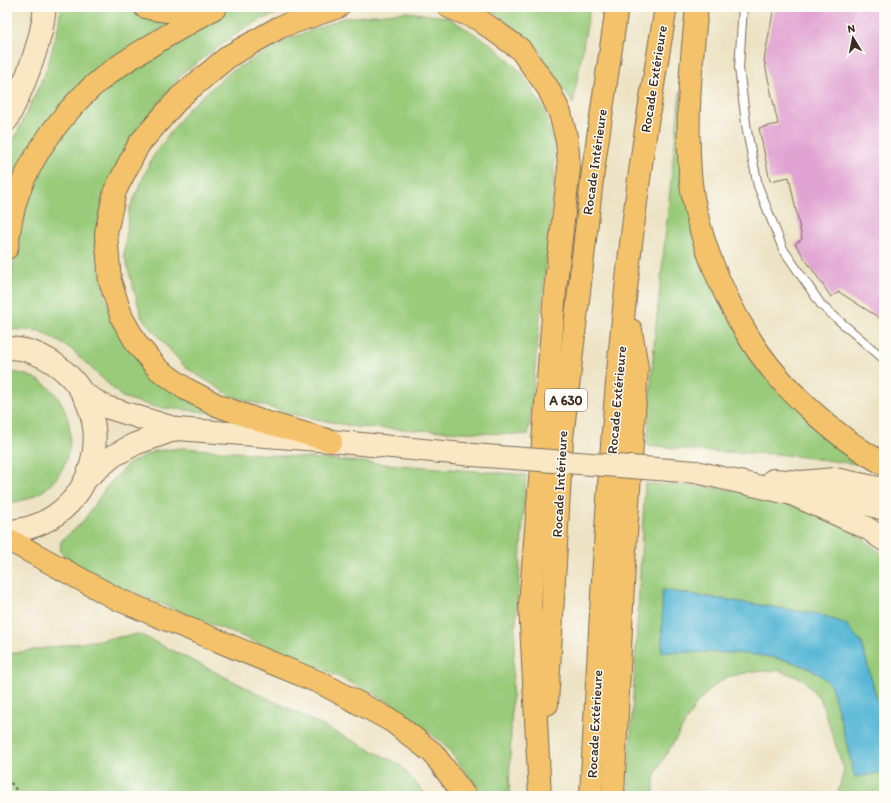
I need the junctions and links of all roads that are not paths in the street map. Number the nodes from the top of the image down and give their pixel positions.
1 (45, 7) edge
2 (145, 7) edge
3 (196, 7) edge
4 (216, 7) edge
5 (338, 7) edge
6 (449, 7) edge
7 (617, 7) edge
8 (666, 7) edge
9 (697, 7) edge
10 (743, 7) edge
11 (7, 120) edge
12 (7, 248) edge
13 (626, 298) junction
14 (7, 348) edge
15 (884, 359) edge
16 (84, 394) junction
17 (177, 429) junction
18 (331, 441) junction
19 (884, 464) edge
20 (696, 472) junction
21 (88, 477) junction
22 (801, 482) junction
23 (884, 489) edge
24 (884, 509) edge
25 (7, 531) edge
26 (7, 539) edge
27 (884, 540) edge
28 (465, 796) edge
29 (540, 796) edge
30 (543, 796) edge
31 (591, 796) edge
32 (613, 796) edge

1 - 11 main road
2 - 3 highway
4 - 12 highway
5 - 18 highway
6 - 29 highway
7 - 30 highway, Rocade Intérieure / A 630
8 - 13 highway, Rocade Extérieure
9 - 19 highway
10 - 15 lane
13 - 31 highway, Rocade Extérieure
13 - 32 highway
14 - 16 main road
16 - 17 main road
16 - 21 main road
17 - 18 main road
17 - 21 main road
18 - 20 main road, bridge
20 - 22 main road
20 - 27 main road
21 - 25 main road
22 - 23 main road
22 - 24 main road
26 - 28 highway

